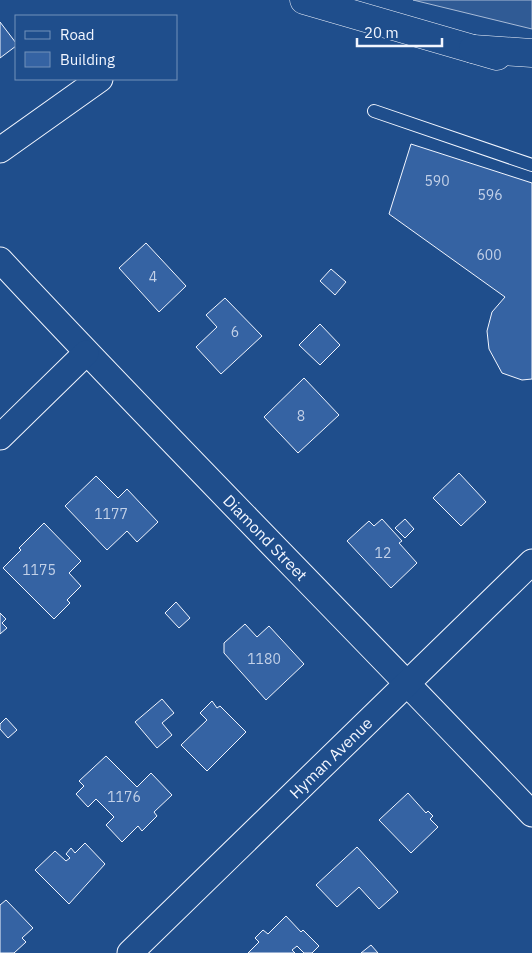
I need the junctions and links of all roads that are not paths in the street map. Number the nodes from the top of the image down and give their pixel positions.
1 (304, 0) edge
2 (473, 49) junction
3 (532, 53) edge
4 (532, 66) edge
5 (99, 80) edge
6 (374, 111) dead end
7 (0, 150) edge
8 (532, 165) edge
9 (0, 260) edge
10 (86, 353) junction
11 (0, 436) edge
12 (532, 562) edge
13 (408, 684) junction
14 (532, 814) edge
15 (130, 953) edge

1 - 2 main road
2 - 3 main road
2 - 4 main road
5 - 7 street
6 - 8 lane
9 - 10 street, Diamond Street
10 - 11 street
10 - 13 street, Diamond Street
12 - 13 street, Hyman Avenue
13 - 14 street, Diamond Street
13 - 15 street, Hyman Avenue

